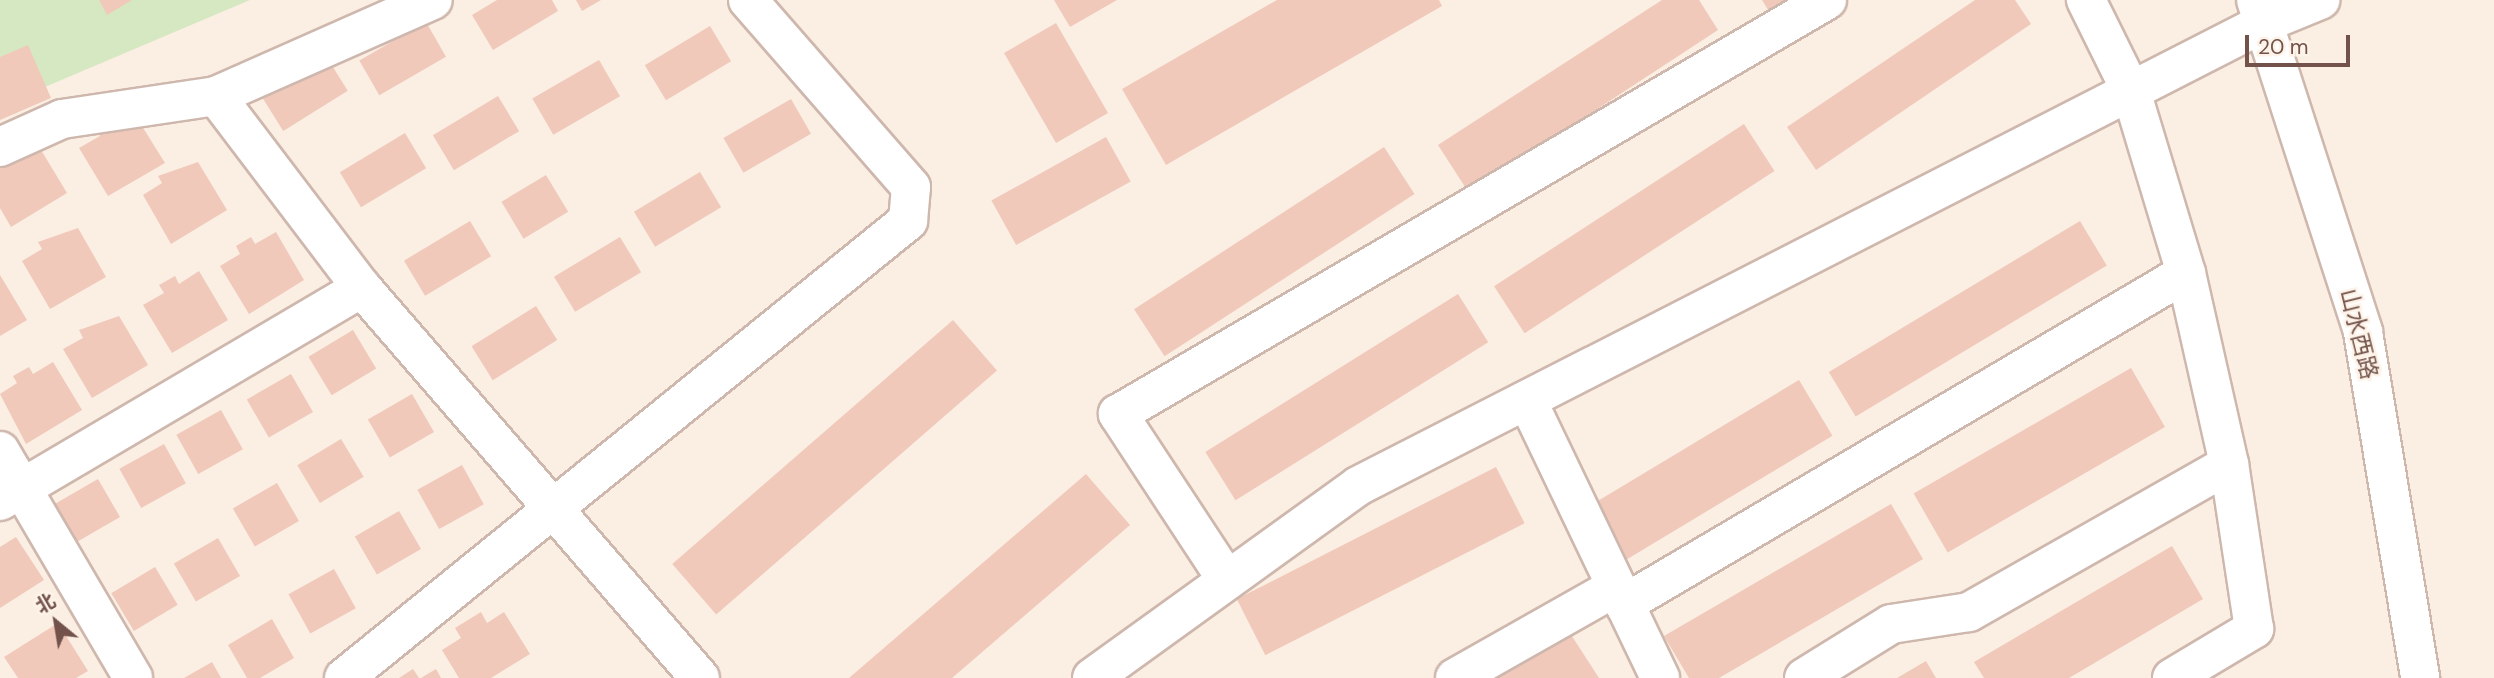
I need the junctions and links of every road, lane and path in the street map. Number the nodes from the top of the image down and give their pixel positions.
1 (433, 0) edge
2 (748, 0) edge
3 (1827, 0) edge
4 (2086, 0) edge
5 (2320, 0) edge
6 (2260, 11) edge
7 (2131, 91) junction
8 (216, 96) junction
9 (0, 147) edge
10 (2186, 272) junction
11 (362, 288) junction
12 (1527, 400) junction
13 (0, 452) edge
14 (2229, 464) junction
15 (9, 496) edge
16 (553, 507) junction
17 (1227, 580) junction
18 (1620, 595) junction
19 (1115, 671) edge
20 (133, 678) edge
21 (344, 678) edge
22 (700, 678) edge
23 (1455, 678) edge
24 (1660, 678) edge
25 (1804, 678) edge
26 (2172, 678) edge
27 (2420, 678) edge

1 - 8 street
2 - 16 street
3 - 17 street
4 - 7 street
5 - 6 street
6 - 7 street
6 - 27 street, 山水西路
7 - 10 street
7 - 12 street
8 - 9 street
8 - 11 street
10 - 14 street
10 - 18 street
11 - 15 street
11 - 16 street
12 - 17 street
12 - 18 street
13 - 15 street
14 - 25 street
14 - 26 street
15 - 20 street
16 - 21 street
16 - 22 street
17 - 19 street
18 - 23 street
18 - 24 street

